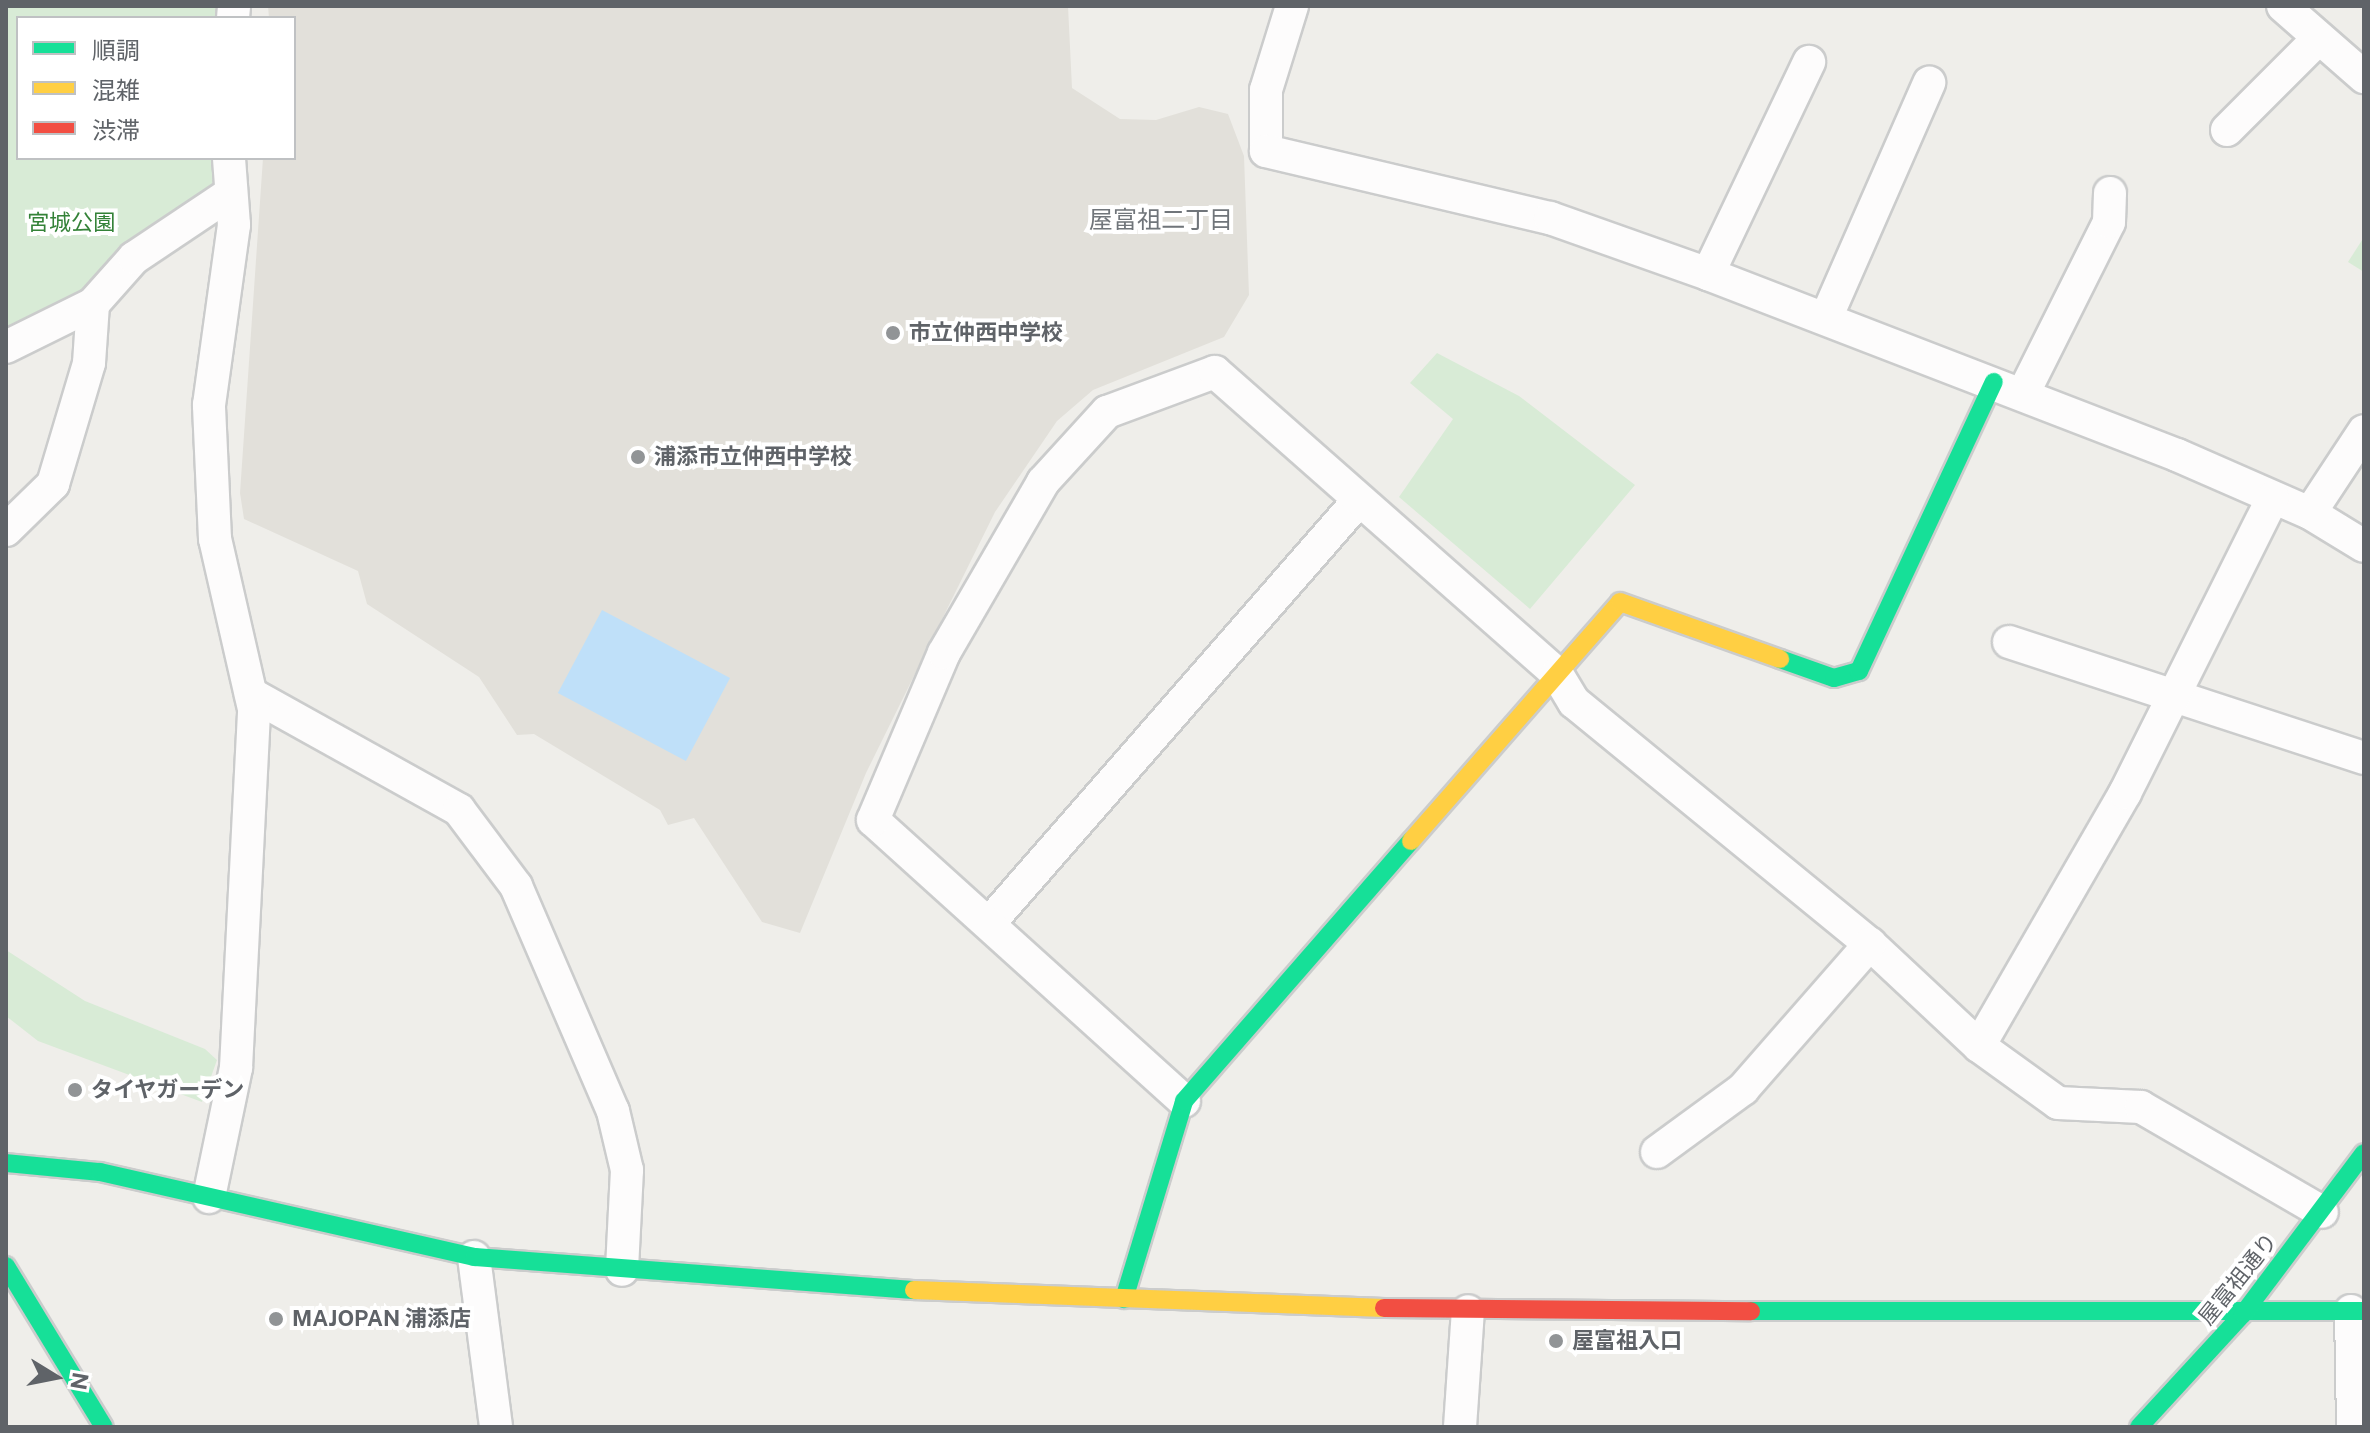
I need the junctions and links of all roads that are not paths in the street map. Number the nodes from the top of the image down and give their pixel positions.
1 (1292, 6) edge
2 (2283, 6) edge
3 (2319, 38) junction
4 (1809, 62) dead end
5 (2364, 77) edge
6 (1929, 83) dead end
7 (2227, 130) dead end
8 (229, 160) edge
9 (2110, 193) dead end
10 (228, 195) junction
11 (1708, 274) junction
12 (93, 304) junction
13 (1826, 318) junction
14 (6, 347) edge
15 (2009, 388) junction
16 (2364, 431) edge
17 (2273, 498) junction
18 (1359, 500) junction
19 (2310, 513) junction
20 (6, 530) edge
21 (2364, 546) edge
22 (2009, 642) dead end
23 (1557, 674) junction
24 (251, 694) junction
25 (2172, 695) junction
26 (2364, 758) edge
27 (991, 921) junction
28 (1870, 944) junction
29 (1979, 1046) junction
30 (1184, 1101) junction
31 (1657, 1152) dead end
32 (2364, 1153) edge
33 (6, 1163) edge
34 (209, 1197) junction
35 (2322, 1212) junction
36 (474, 1257) junction
37 (6, 1266) edge
38 (622, 1270) junction
39 (1124, 1299) junction
40 (1468, 1311) junction
41 (2357, 1311) edge
42 (2243, 1314) junction
43 (104, 1427) edge
44 (496, 1427) edge
45 (1460, 1427) edge
46 (2139, 1427) edge
47 (2353, 1427) edge

1 - 11 street
2 - 3 street
3 - 5 street
3 - 7 street
4 - 11 street
6 - 13 street
8 - 10 street
9 - 15 street
10 - 12 street
10 - 24 street
11 - 13 street
12 - 14 street
12 - 20 street
13 - 15 street
15 - 17 street
15 - 23 street
16 - 19 street
17 - 19 street
17 - 25 street
18 - 23 street
18 - 27 street
18 - 27 street
19 - 21 street
22 - 25 street
23 - 28 street
23 - 30 street
24 - 34 street
24 - 38 street
25 - 26 street
25 - 29 street
27 - 30 street
28 - 29 street
28 - 31 street
29 - 35 street
30 - 39 street
32 - 35 street, 屋富祖通り
33 - 34 street
34 - 36 street
35 - 42 street, 屋富祖通り
36 - 38 street
36 - 44 street
37 - 43 street
38 - 39 street
39 - 40 street
40 - 42 street
40 - 45 street
41 - 42 street
41 - 47 street
42 - 46 street, 屋富祖通り

